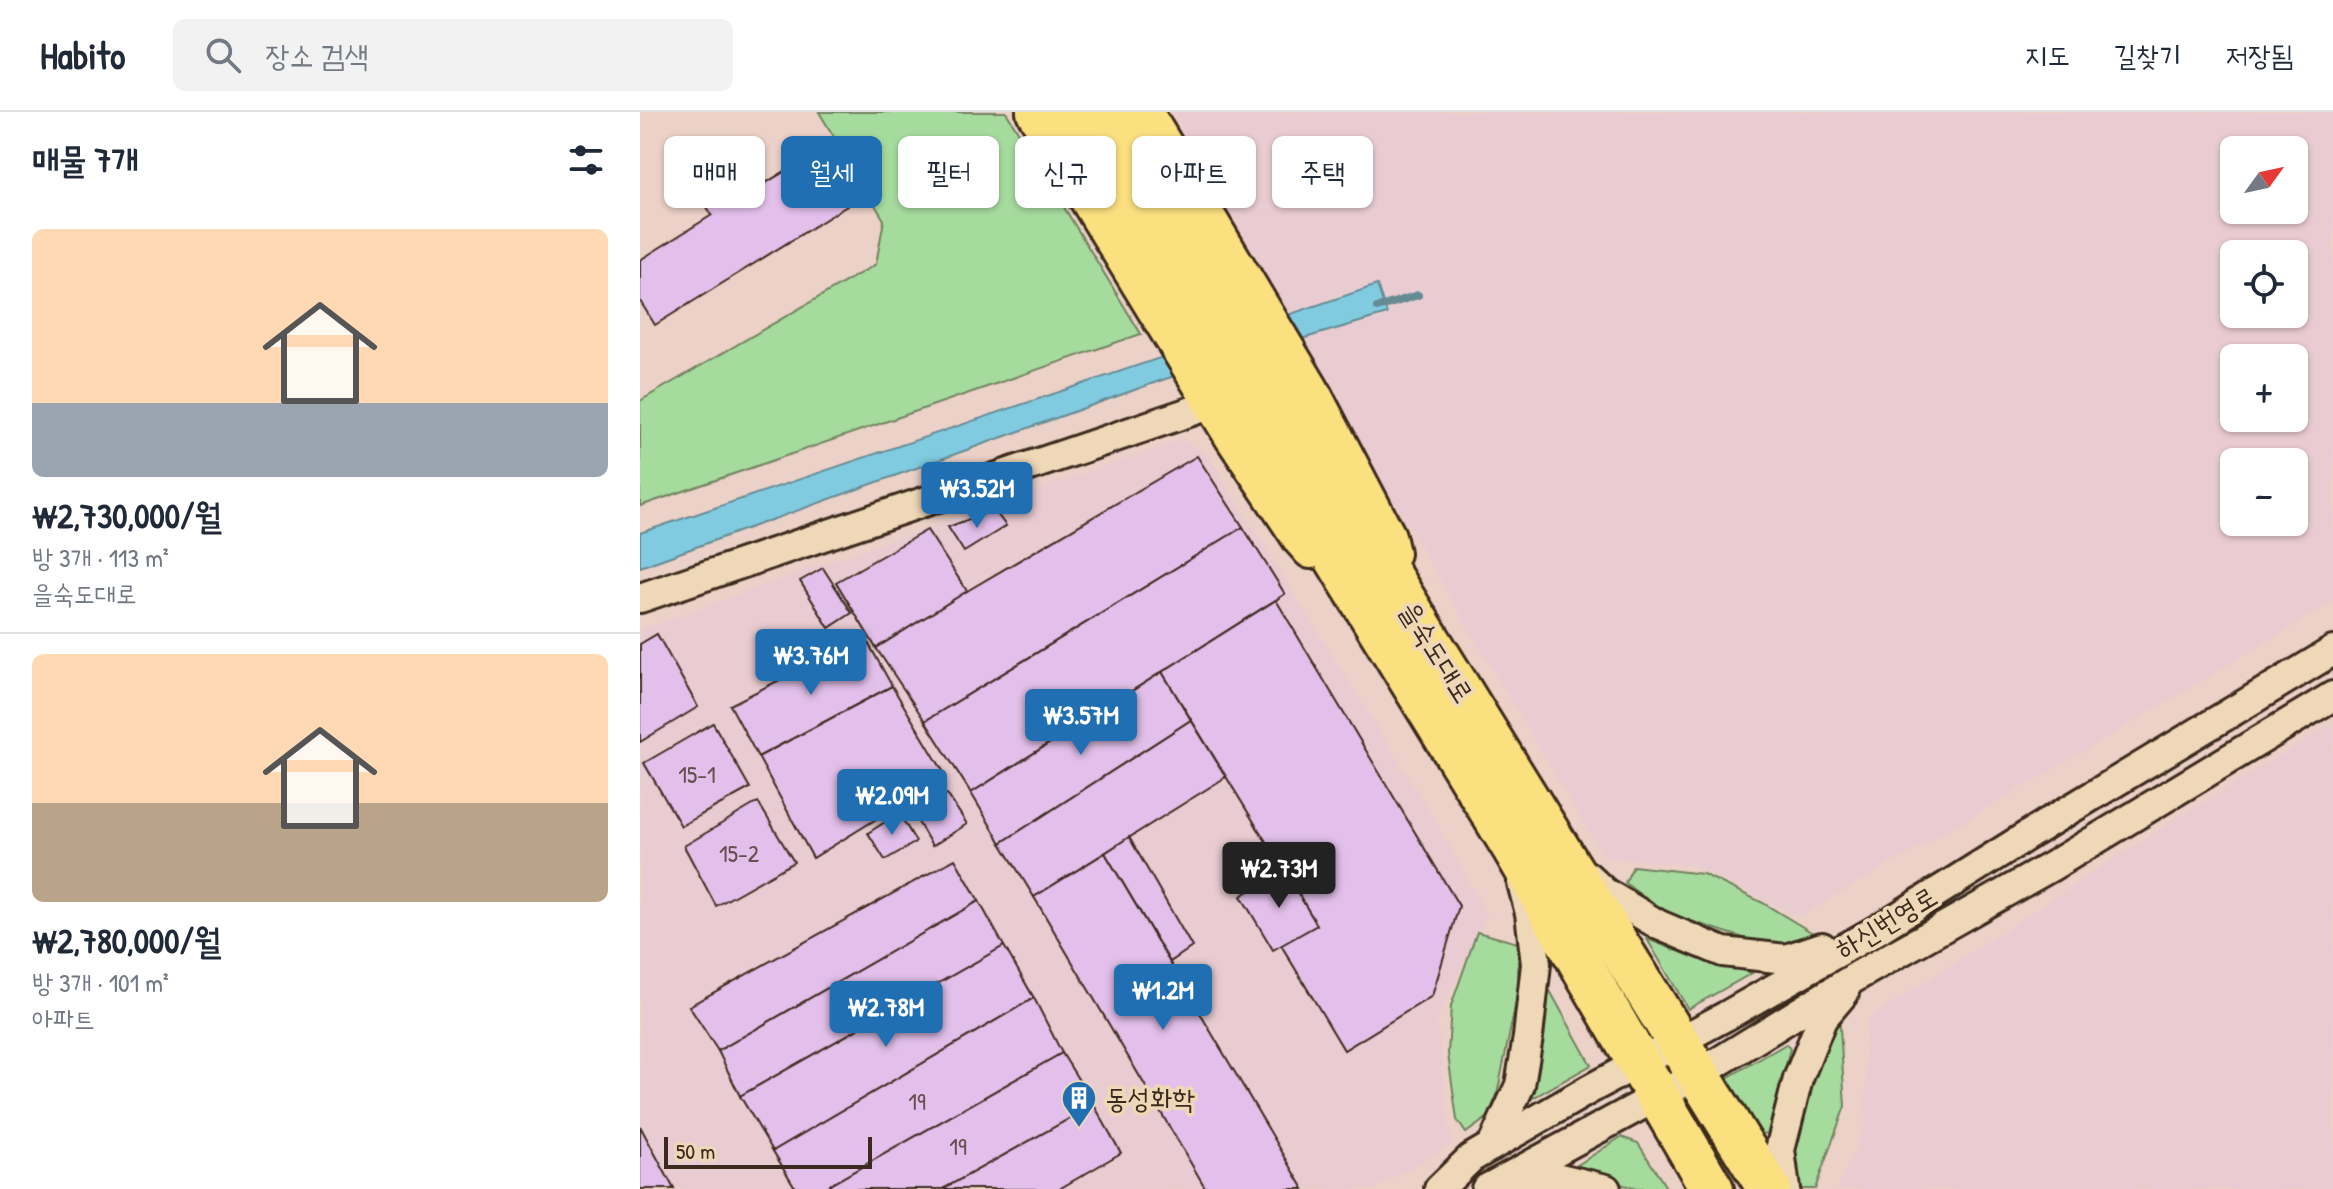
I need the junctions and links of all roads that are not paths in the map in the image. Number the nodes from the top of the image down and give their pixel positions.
1 (1035, 112) edge
2 (1070, 112) edge
3 (1110, 112) edge
4 (1144, 112) edge
5 (1213, 404) junction
6 (640, 598) edge
7 (1384, 602) junction
8 (2333, 651) edge
9 (2333, 696) edge
10 (1556, 846) junction
11 (1513, 847) junction
12 (1880, 928) junction
13 (1859, 975) junction
14 (1689, 1057) junction
15 (1648, 1080) junction
16 (1492, 1146) junction
17 (1496, 1184) edge
18 (1439, 1189) edge
19 (1606, 1189) edge
20 (1712, 1189) edge
21 (1769, 1189) edge
22 (1785, 1189) edge

1 - 5 main road
2 - 7 highway, 을숙도대로
3 - 7 highway, 을숙도대로
4 - 7 main road
5 - 6 street
5 - 7 main road
7 - 10 highway, 을숙도대로
7 - 11 highway, 을숙도대로
8 - 12 street, 하신번영로
9 - 13 street, 하신번영로
10 - 12 street
10 - 14 highway, 을숙도대로
11 - 15 highway, 을숙도대로
11 - 16 street
12 - 14 street, 하신번영로
13 - 14 street, 하신번영로
13 - 22 street
14 - 15 street, 하신번영로
14 - 15 street, 하신번영로
14 - 21 highway, 을숙도대로
15 - 16 street, 하신번영로
15 - 17 street, 하신번영로
15 - 20 highway, 을숙도대로
16 - 18 street, 하신번영로
17 - 19 street

